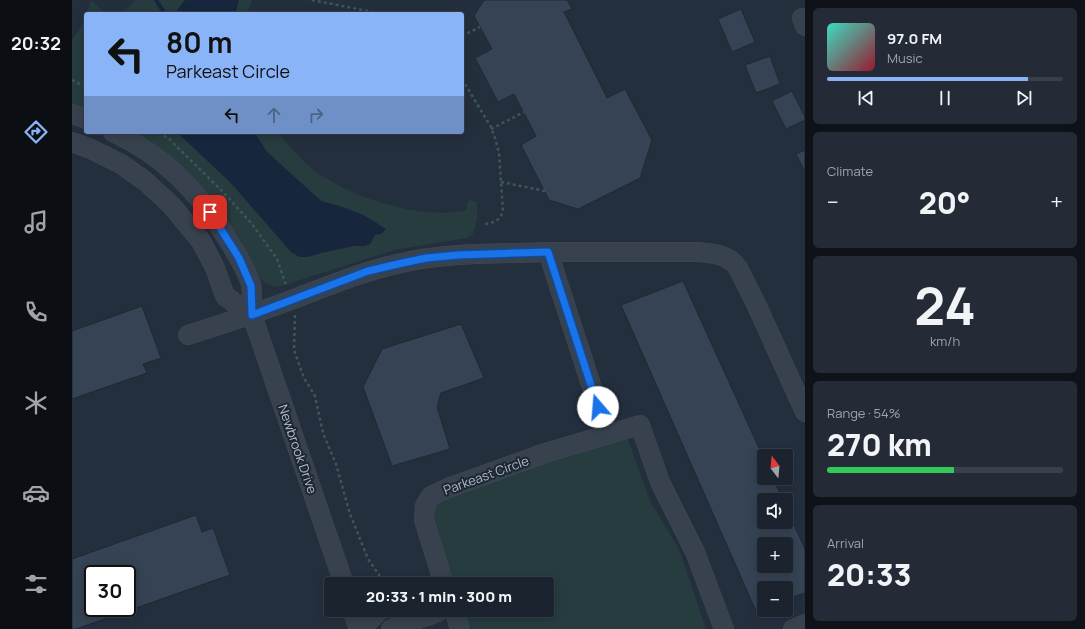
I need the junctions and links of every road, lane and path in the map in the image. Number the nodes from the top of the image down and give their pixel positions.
1 (312, 0) edge
2 (320, 1) edge
3 (373, 12) edge
4 (480, 27) dead end
5 (464, 35) edge
6 (72, 80) edge
7 (464, 82) edge
8 (84, 86) edge
9 (524, 112) dead end
10 (72, 114) edge
11 (84, 118) edge
12 (491, 129) junction
13 (116, 134) edge
14 (162, 134) edge
15 (72, 142) edge
16 (501, 182) junction
17 (545, 191) dead end
18 (484, 224) dead end
19 (548, 252) junction
20 (291, 300) junction
21 (252, 315) junction
22 (188, 335) dead end
23 (805, 412) edge
24 (607, 434) junction
25 (342, 577) edge
26 (379, 577) edge
27 (442, 577) edge
28 (355, 617) edge
29 (373, 617) edge
30 (424, 617) edge
31 (456, 617) edge
32 (805, 624) edge
33 (360, 629) edge
34 (391, 629) edge
35 (460, 629) edge
36 (724, 629) edge
37 (793, 629) edge

1 - 2 path
2 - 3 path
4 - 5 path
6 - 8 path
7 - 12 path
9 - 12 path
10 - 11 street
12 - 16 path
13 - 21 street, Newbrook Drive
14 - 20 path
15 - 21 street
16 - 17 path
16 - 18 path
19 - 20 street
19 - 23 street
19 - 24 street
20 - 21 street
20 - 26 path
21 - 22 street
21 - 25 street, Newbrook Drive
24 - 27 street, Parkeast Circle
24 - 36 street, Parkeast Circle
28 - 33 street
29 - 33 street
30 - 34 street
31 - 35 street
32 - 37 street

